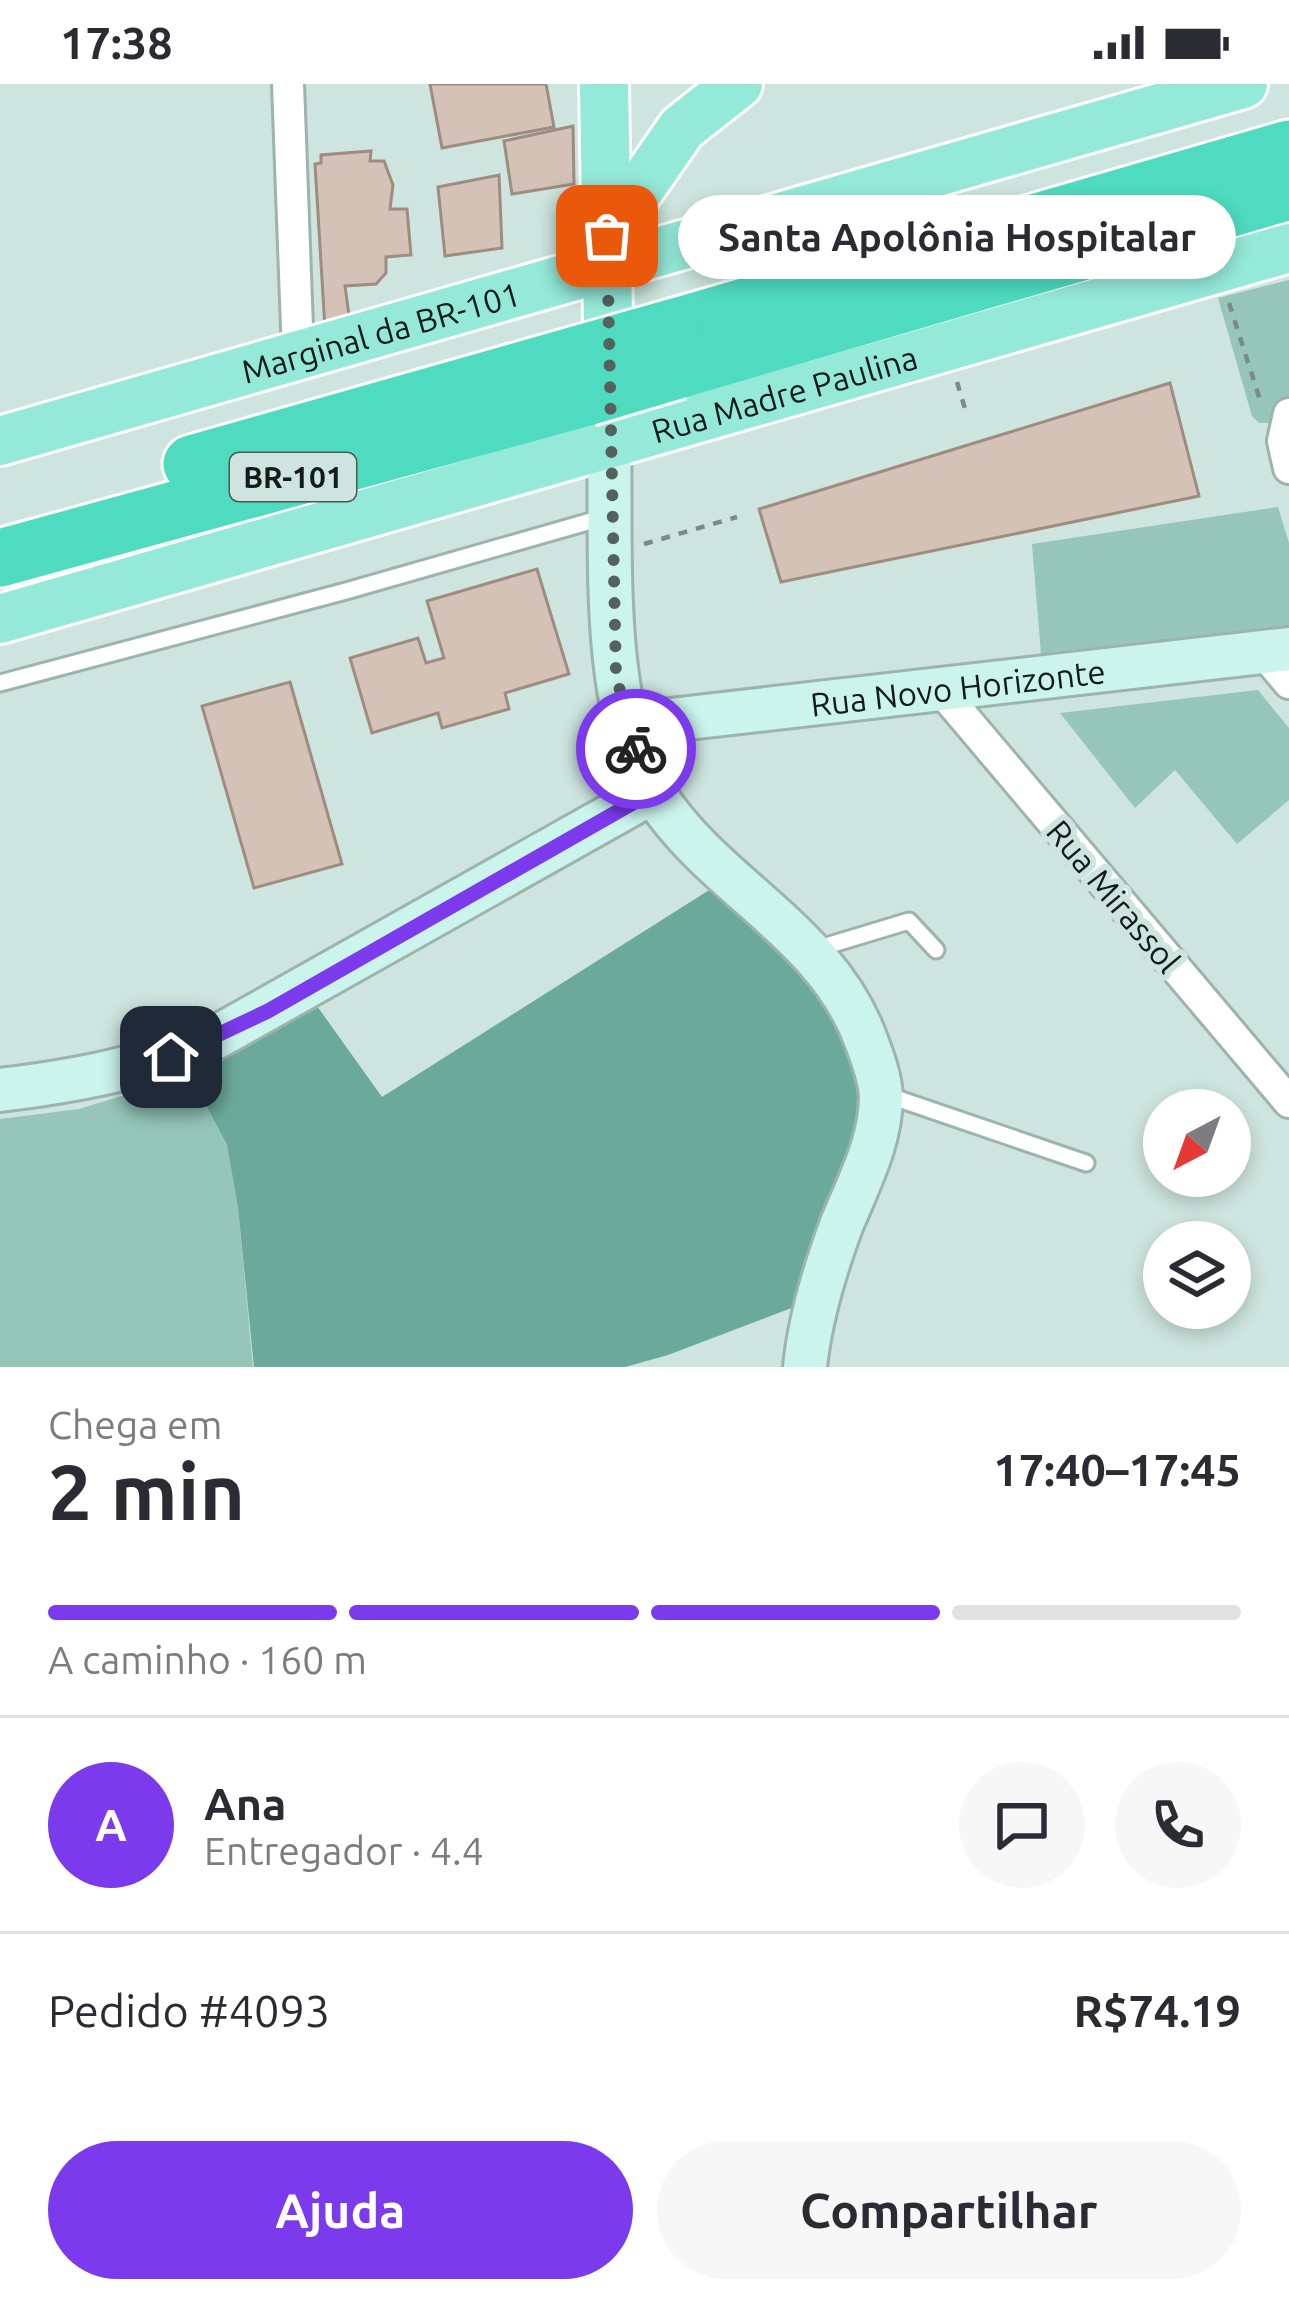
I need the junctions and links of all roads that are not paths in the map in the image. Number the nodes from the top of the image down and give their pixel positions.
1 (288, 84) edge
2 (738, 84) edge
3 (1243, 84) edge
4 (604, 89) edge
5 (682, 128) junction
6 (1289, 149) edge
7 (1289, 190) edge
8 (1289, 248) edge
9 (608, 251) junction
10 (553, 281) junction
11 (675, 349) junction
12 (298, 355) junction
13 (596, 380) junction
14 (1278, 417) edge
15 (0, 441) edge
16 (1289, 469) edge
17 (0, 519) edge
18 (611, 535) junction
19 (0, 558) edge
20 (0, 619) edge
21 (1280, 662) edge
22 (0, 683) edge
23 (940, 689) junction
24 (627, 725) junction
25 (652, 792) junction
26 (936, 950) dead end
27 (810, 951) junction
28 (0, 1090) edge
29 (881, 1093) junction
30 (1289, 1102) edge
31 (1086, 1163) dead end
32 (805, 1367) edge

1 - 12 street
2 - 5 main road
3 - 9 main road, Marginal da BR-101
4 - 5 main road
4 - 9 main road
5 - 9 main road
6 - 11 highway, BR-101
7 - 11 highway, BR-101
8 - 13 main road, Rua Madre Paulina
9 - 10 main road, Marginal da BR-101
9 - 13 main road
10 - 12 main road, Marginal da BR-101
10 - 13 main road
11 - 13 highway, BR-101, bridge
12 - 15 main road, Marginal da BR-101
13 - 17 highway, BR-101
13 - 18 main road
13 - 19 highway, BR-101
13 - 20 main road, Rua Madre Paulina
14 - 16 street
18 - 22 lane
18 - 24 main road
21 - 23 main road, Rua Novo Horizonte
23 - 24 main road, Rua Novo Horizonte
23 - 30 street, Rua Mirassol
24 - 25 main road
25 - 27 main road
25 - 28 main road
26 - 27 lane
27 - 29 main road
29 - 31 lane
29 - 32 main road

